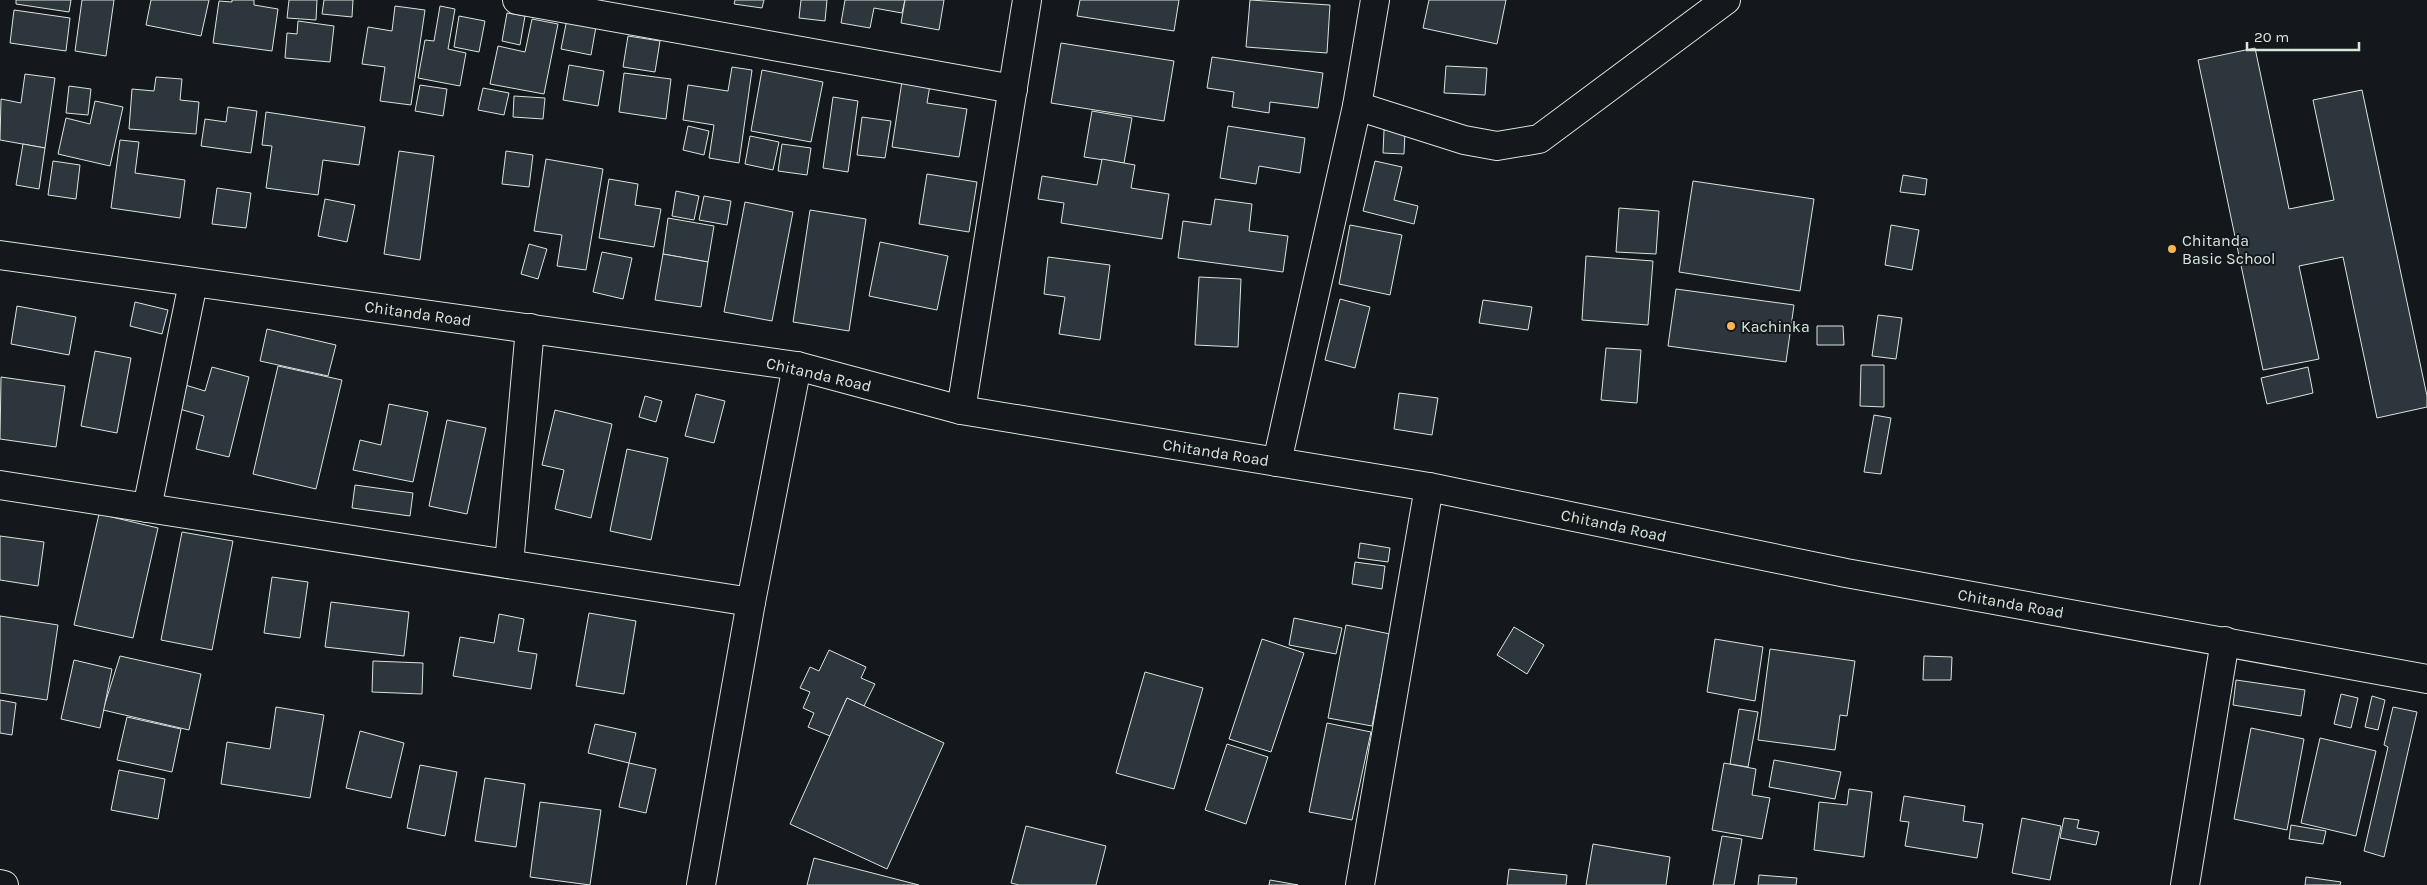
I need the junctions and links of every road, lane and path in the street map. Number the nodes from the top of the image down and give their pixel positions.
1 (517, 0) edge
2 (1027, 0) edge
3 (1375, 0) edge
4 (1726, 0) edge
5 (1013, 89) junction
6 (1357, 106) junction
7 (0, 255) edge
8 (193, 283) junction
9 (530, 328) junction
10 (797, 366) junction
11 (961, 410) junction
12 (1277, 462) junction
13 (0, 485) edge
14 (1429, 487) junction
15 (147, 508) junction
16 (509, 564) junction
17 (750, 602) junction
18 (2225, 641) junction
19 (2427, 679) edge
20 (0, 884) edge
21 (4, 885) edge
22 (701, 885) edge
23 (1360, 885) edge
24 (2185, 885) edge

1 - 5 street
2 - 5 street
3 - 6 street
4 - 6 street
5 - 11 street
6 - 12 street
7 - 8 street, Chitanda Road
8 - 9 street, Chitanda Road
8 - 15 street
9 - 10 street, Chitanda Road
9 - 16 street
10 - 11 street, Chitanda Road
10 - 17 street
11 - 12 street, Chitanda Road
12 - 14 street, Chitanda Road
13 - 15 street
14 - 18 street, Chitanda Road
14 - 23 street
15 - 16 street
16 - 17 street
17 - 22 street
18 - 19 street, Chitanda Road
18 - 24 street
20 - 21 street

